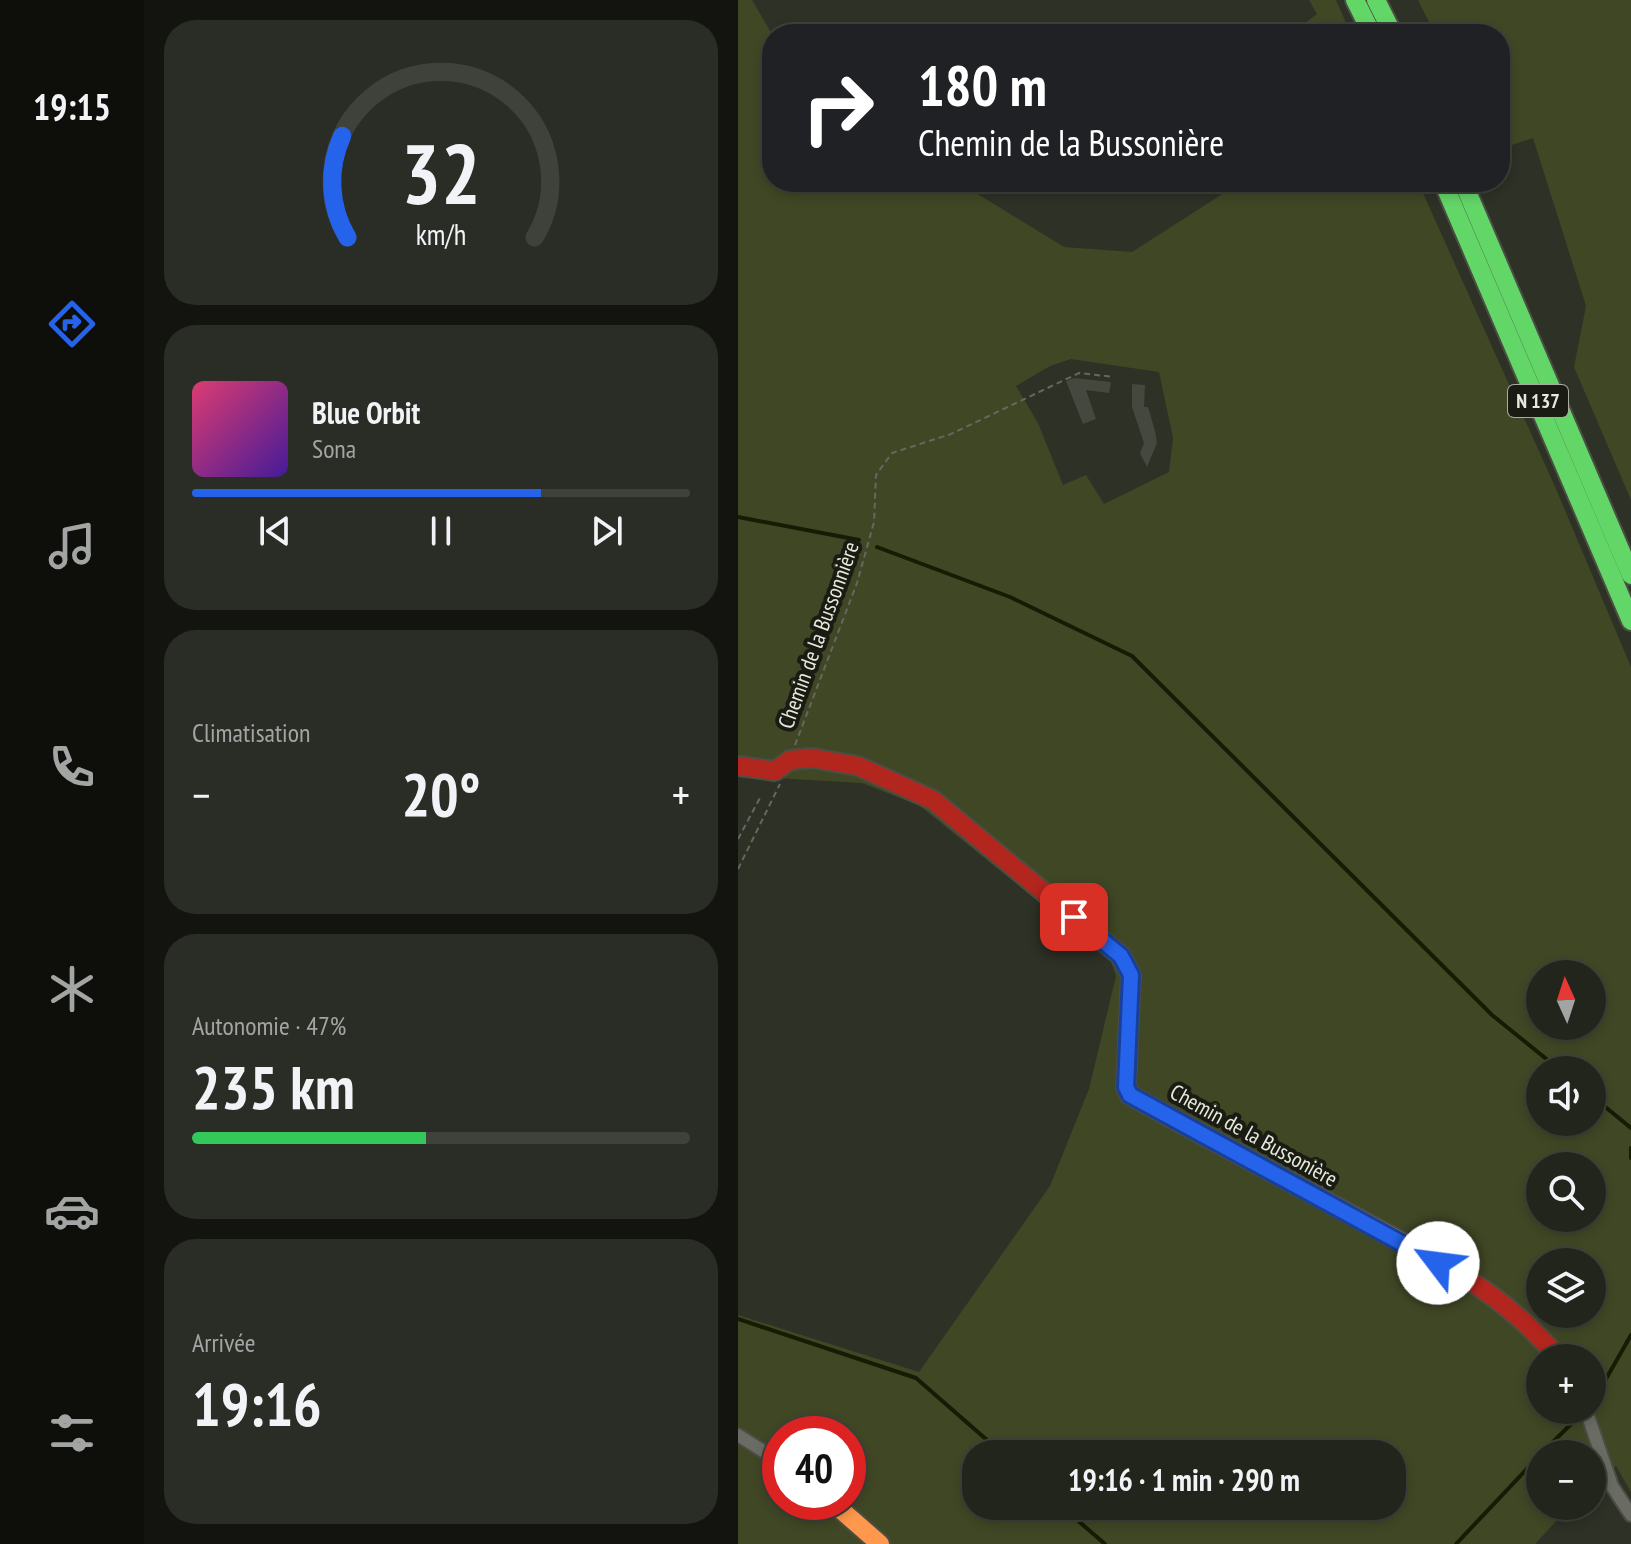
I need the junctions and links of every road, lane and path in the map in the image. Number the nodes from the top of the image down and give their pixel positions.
1 (1355, 0) edge
2 (1376, 0) edge
3 (1367, 24) edge
4 (1388, 24) edge
5 (1447, 192) edge
6 (1467, 192) edge
7 (1114, 377) dead end
8 (1631, 575) edge
9 (1631, 621) edge
10 (790, 760) junction
11 (738, 766) edge
12 (761, 796) dead end
13 (738, 839) edge
14 (738, 869) edge
15 (1549, 1344) edge
16 (1591, 1424) edge
17 (738, 1435) edge
18 (762, 1450) edge
19 (1631, 1515) edge
20 (853, 1520) edge
21 (880, 1544) edge

1 - 3 main road
2 - 4 main road
5 - 9 main road, N 137
6 - 8 main road, N 137
7 - 10 path, Chemin de la Bussonnière
10 - 11 main road
10 - 14 path, Chemin de la Bussonnière
10 - 15 main road, Chemin de la Bussonière
12 - 13 path
16 - 19 street
17 - 18 street
20 - 21 main road

